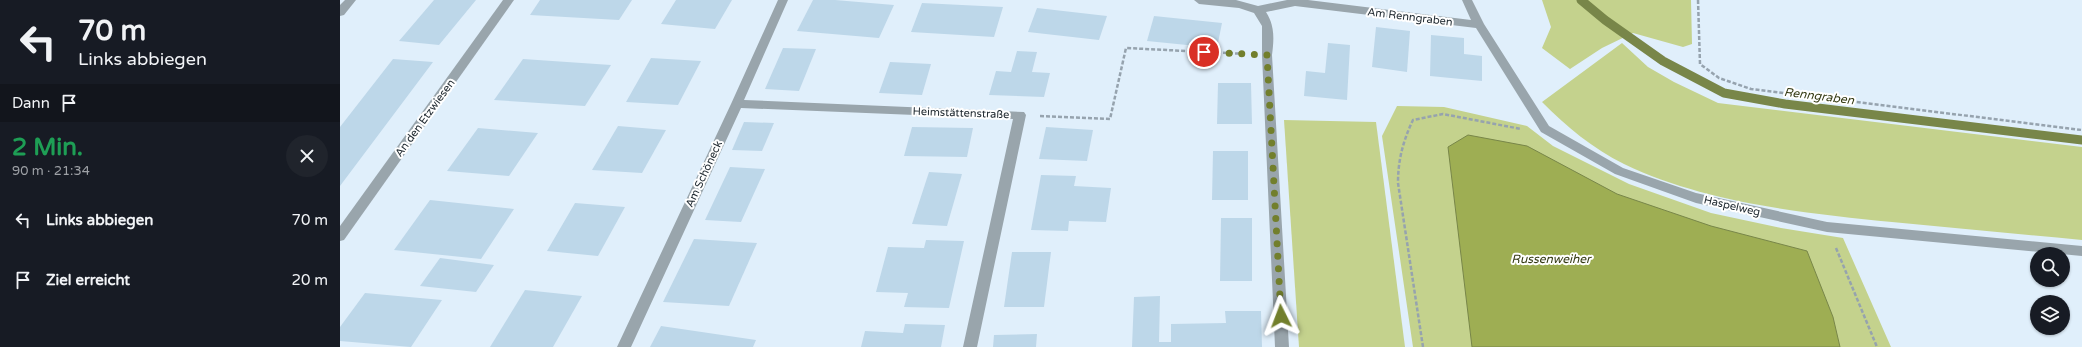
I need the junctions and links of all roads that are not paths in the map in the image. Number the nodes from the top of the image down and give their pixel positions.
1 (351, 0) edge
2 (509, 0) edge
3 (783, 0) edge
4 (1200, 0) edge
5 (1468, 0) edge
6 (1258, 10) junction
7 (340, 12) edge
8 (1479, 25) junction
9 (737, 104) junction
10 (340, 236) edge
11 (2082, 251) edge
12 (624, 347) edge
13 (970, 347) edge
14 (1282, 347) edge

1 - 7 street
2 - 10 street, An den Etzwiesen
3 - 9 street, Am Schöneck
4 - 6 street, Am Renngraben
5 - 8 street, Haspelweg
6 - 8 street, Am Renngraben
6 - 14 street
8 - 11 street, Haspelweg
9 - 12 street, Am Schöneck
9 - 13 street, Heimstättenstraße

